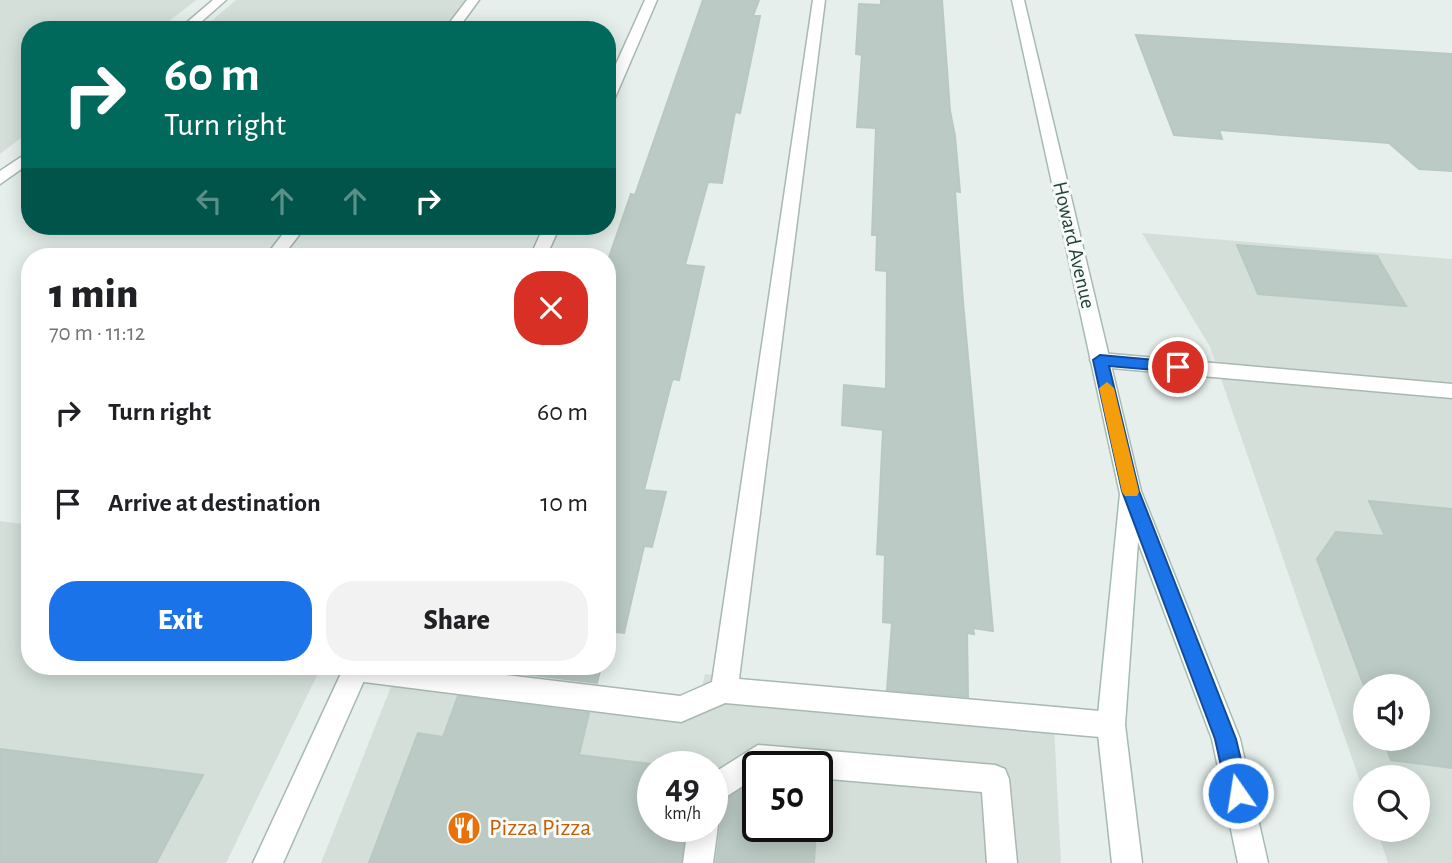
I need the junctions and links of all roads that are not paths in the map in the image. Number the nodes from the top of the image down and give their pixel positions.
1 (220, 0) edge
2 (473, 0) edge
3 (652, 0) edge
4 (819, 0) edge
5 (1018, 0) edge
6 (195, 21) edge
7 (457, 21) edge
8 (616, 80) edge
9 (21, 162) edge
10 (0, 179) edge
11 (1100, 360) junction
12 (1452, 391) edge
13 (1130, 491) junction
14 (354, 675) edge
15 (412, 675) edge
16 (723, 690) junction
17 (1111, 725) junction
18 (728, 781) edge
19 (701, 842) edge
20 (268, 863) edge
21 (698, 863) edge
22 (1002, 863) edge
23 (1127, 863) edge
24 (1253, 863) edge

1 - 6 main road
2 - 7 main road
3 - 8 main road
4 - 16 main road
5 - 11 main road, Howard Avenue
9 - 10 main road
11 - 12 main road
11 - 13 main road, Howard Avenue
13 - 17 main road, Howard Avenue
13 - 24 main road, Howard Avenue
14 - 20 main road
15 - 16 main road
16 - 17 main road
17 - 23 main road, Howard Avenue
18 - 22 main road
19 - 21 main road

